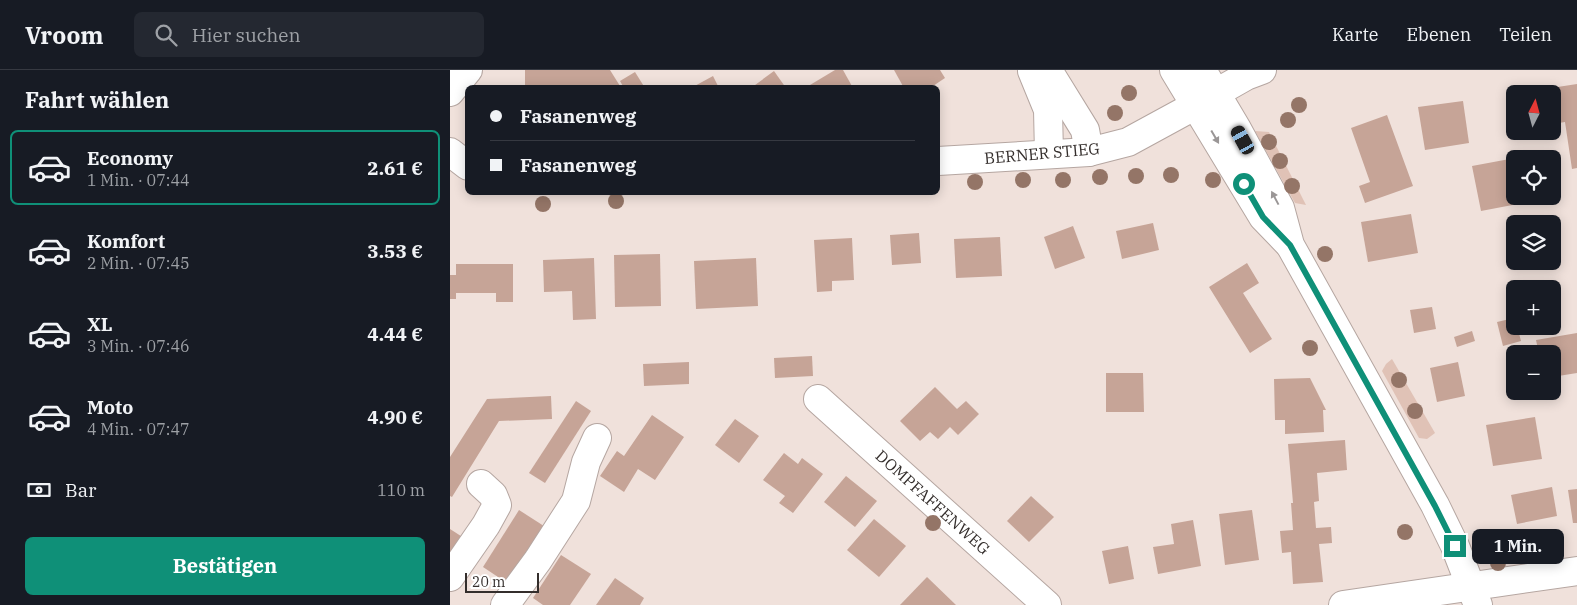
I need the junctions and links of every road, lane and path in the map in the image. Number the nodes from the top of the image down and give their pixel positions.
1 (468, 70) edge
2 (1262, 70) edge
3 (1175, 71) edge
4 (1042, 73) edge
5 (1205, 89) edge
6 (450, 92) edge
7 (450, 152) edge
8 (1089, 152) junction
9 (1049, 154) junction
10 (940, 161) edge
11 (465, 164) edge
12 (818, 399) dead end
13 (597, 438) dead end
14 (481, 484) dead end
15 (1577, 571) edge
16 (450, 577) edge
17 (1475, 596) edge
18 (505, 605) edge
19 (1047, 605) edge
20 (1343, 605) edge

1 - 6 street
2 - 5 street, BERNER STIEG
3 - 5 street
4 - 8 street
4 - 9 street
5 - 8 street, BERNER STIEG
5 - 17 street
7 - 11 street
8 - 9 street, BERNER STIEG
9 - 10 street, BERNER STIEG
12 - 19 street, DOMPFAFFENWEG
13 - 18 street
14 - 16 street
15 - 17 street
17 - 20 street

